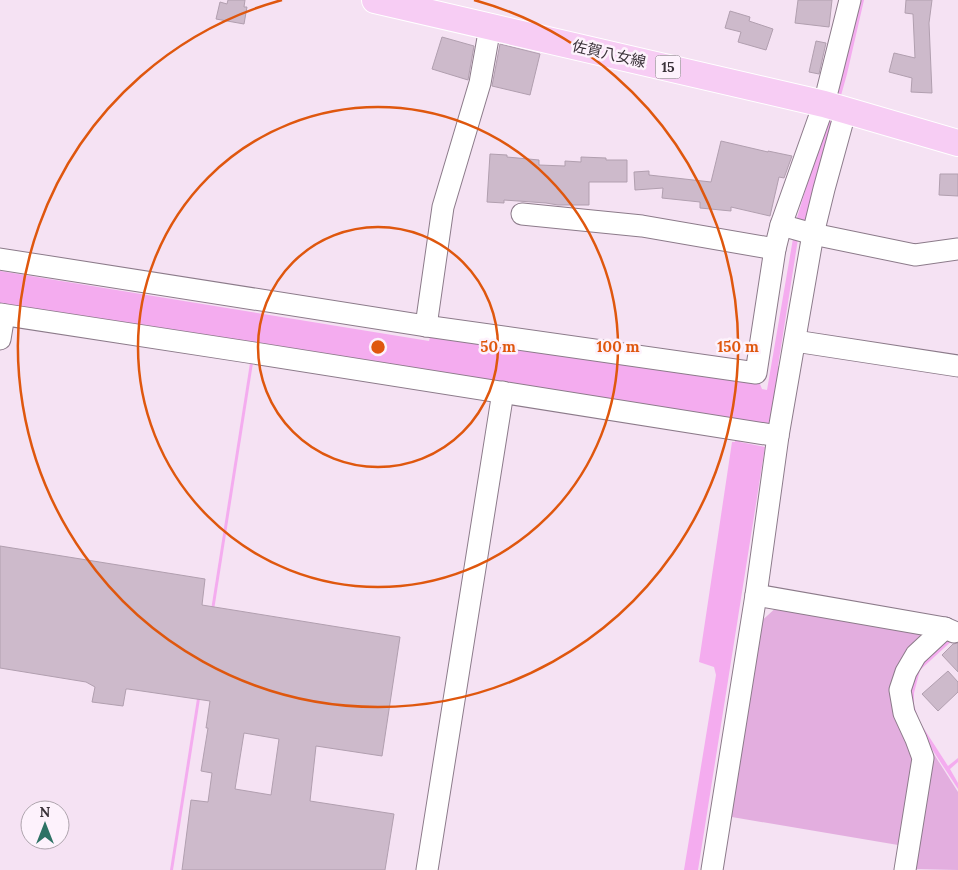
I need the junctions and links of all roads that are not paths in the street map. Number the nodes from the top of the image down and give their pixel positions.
1 (375, 0) edge
2 (850, 0) edge
3 (490, 26) junction
4 (835, 106) junction
5 (958, 143) edge
6 (522, 214) dead end
7 (781, 225) junction
8 (813, 234) junction
9 (776, 249) junction
10 (958, 249) edge
11 (0, 258) edge
12 (2, 314) edge
13 (426, 326) junction
14 (0, 339) edge
15 (795, 341) junction
16 (958, 366) edge
17 (502, 392) junction
18 (778, 436) junction
19 (756, 595) junction
20 (952, 631) edge
21 (427, 870) edge
22 (712, 870) edge
23 (905, 870) edge

1 - 3 main road, 佐賀八女線 / 15
2 - 4 street
3 - 4 main road, 佐賀八女線 / 15
3 - 13 street
4 - 5 main road, 佐賀八女線 / 15
4 - 7 street
4 - 8 street
6 - 9 street
7 - 8 street
7 - 9 street
8 - 10 street
8 - 15 street
9 - 13 street
11 - 13 street
12 - 14 street
12 - 17 street
15 - 16 street
15 - 18 street
17 - 18 street
17 - 21 street
18 - 19 street
19 - 20 street
19 - 22 street
20 - 23 street

